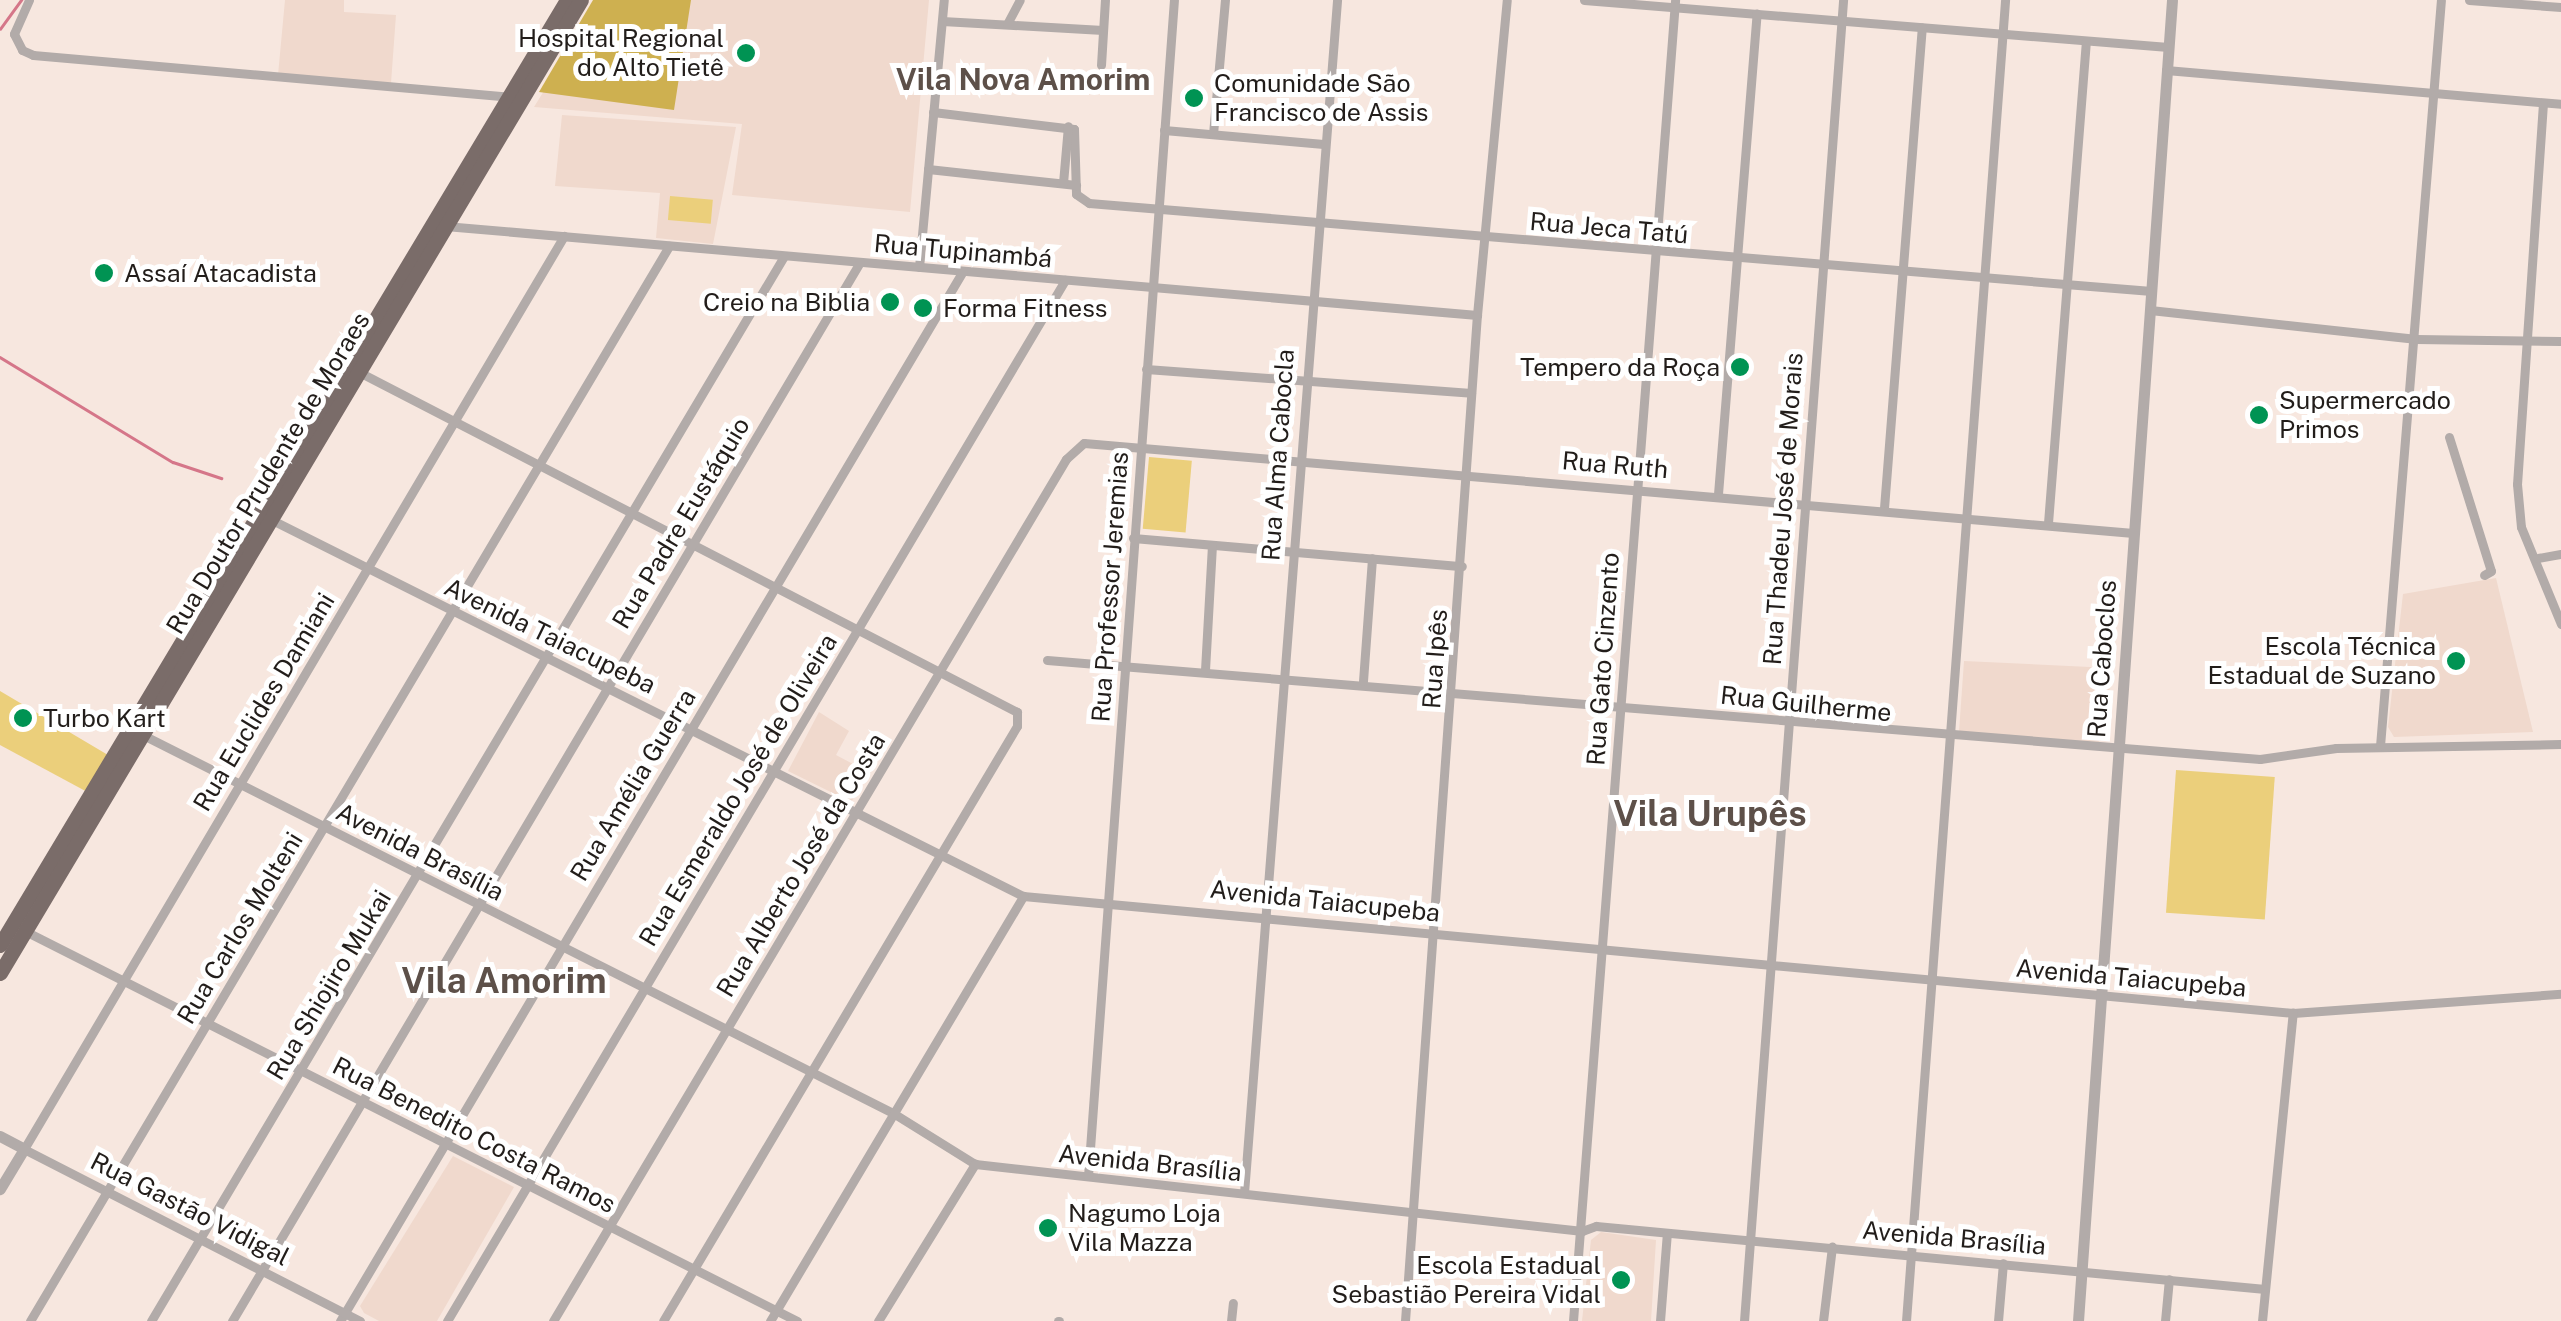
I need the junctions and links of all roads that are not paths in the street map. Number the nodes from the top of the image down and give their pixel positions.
1 (29, 0) edge
2 (567, 0) edge
3 (581, 0) edge
4 (944, 0) edge
5 (1020, 0) edge
6 (1105, 0) edge
7 (1174, 0) edge
8 (1225, 0) edge
9 (1337, 0) edge
10 (1507, 0) edge
11 (1584, 0) edge
12 (1843, 0) edge
13 (2006, 0) edge
14 (2172, 0) edge
15 (2442, 0) edge
16 (2469, 0) edge
17 (1674, 3) edge
18 (2561, 7) edge
19 (1757, 14) junction
20 (942, 21) junction
21 (1841, 21) junction
22 (1007, 24) junction
23 (1922, 28) junction
24 (1102, 30) junction
25 (2003, 35) junction
26 (2086, 42) junction
27 (2168, 47) junction
28 (1100, 65) dead end
29 (2166, 70) junction
30 (2435, 94) junction
31 (510, 97) junction
32 (2543, 103) junction
33 (2561, 104) edge
34 (934, 112) junction
35 (1068, 126) junction
36 (1164, 130) junction
37 (1213, 134) junction
38 (1323, 144) junction
39 (928, 169) junction
40 (1063, 183) junction
41 (1076, 184) junction
42 (1158, 207) junction
43 (1318, 221) junction
44 (439, 226) junction
45 (564, 236) junction
46 (1483, 237) junction
47 (669, 246) junction
48 (415, 253) junction
49 (1654, 253) junction
50 (784, 256) junction
51 (1736, 259) junction
52 (860, 262) junction
53 (1820, 265) junction
54 (919, 266) junction
55 (963, 272) junction
56 (1903, 272) junction
57 (1984, 278) junction
58 (1065, 280) junction
59 (2066, 284) junction
60 (1152, 287) junction
61 (2151, 291) junction
62 (1311, 302) junction
63 (396, 305) junction
64 (2150, 310) junction
65 (1477, 315) junction
66 (2416, 339) junction
67 (2561, 341) edge
68 (2529, 344) junction
69 (1146, 370) junction
70 (357, 372) junction
71 (1303, 379) junction
72 (1471, 393) junction
73 (455, 422) junction
74 (2449, 436) dead end
75 (1094, 441) joint
76 (1140, 445) junction
77 (1298, 457) junction
78 (538, 466) junction
79 (1467, 472) junction
80 (1636, 487) junction
81 (1718, 494) junction
82 (1802, 501) junction
83 (1884, 508) junction
84 (631, 513) junction
85 (1967, 515) junction
86 (270, 519) junction
87 (2048, 523) junction
88 (2132, 532) junction
89 (1133, 538) junction
90 (692, 543) junction
91 (1212, 546) junction
92 (1290, 551) junction
93 (2561, 554) edge
94 (1372, 558) junction
95 (2538, 558) junction
96 (1462, 566) junction
97 (368, 570) junction
98 (2484, 575) dead end
99 (777, 585) junction
100 (453, 612) junction
101 (2561, 624) edge
102 (858, 627) junction
103 (547, 658) junction
104 (1047, 660) dead end
105 (1123, 664) junction
106 (940, 670) junction
107 (1205, 670) junction
108 (1283, 674) junction
109 (1363, 681) junction
110 (608, 686) junction
111 (1452, 690) junction
112 (1620, 706) junction
113 (1788, 723) junction
114 (690, 727) junction
115 (136, 731) junction
116 (1948, 738) junction
117 (2561, 744) edge
118 (2380, 746) junction
119 (2118, 750) junction
120 (774, 771) junction
121 (241, 784) junction
122 (856, 813) junction
123 (324, 826) junction
124 (940, 856) junction
125 (420, 875) junction
126 (1022, 896) junction
127 (1107, 901) junction
128 (480, 906) junction
129 (1264, 914) junction
130 (26, 931) junction
131 (1434, 933) junction
132 (0, 946) edge
133 (560, 946) junction
134 (1603, 947) junction
135 (1770, 962) junction
136 (0, 973) edge
137 (1930, 978) junction
138 (124, 981) junction
139 (643, 988) junction
140 (2561, 994) edge
141 (2100, 996) junction
142 (2293, 1013) junction
143 (207, 1023) junction
144 (726, 1030) junction
145 (300, 1070) junction
146 (810, 1072) junction
147 (361, 1100) junction
148 (894, 1113) junction
149 (0, 1136) edge
150 (445, 1143) junction
151 (24, 1149) junction
152 (976, 1164) junction
153 (1088, 1176) junction
154 (528, 1185) junction
155 (0, 1189) edge
156 (106, 1192) junction
157 (1244, 1194) junction
158 (1414, 1212) junction
159 (610, 1226) junction
160 (1582, 1231) junction
161 (1666, 1233) junction
162 (199, 1239) junction
163 (1750, 1240) junction
164 (1832, 1247) junction
165 (1912, 1255) junction
166 (2003, 1263) junction
167 (694, 1269) junction
168 (262, 1270) junction
169 (2083, 1270) junction
170 (2169, 1280) junction
171 (2266, 1289) junction
172 (1233, 1303) dead end
173 (776, 1310) junction
174 (342, 1317) edge
175 (30, 1321) edge
176 (151, 1321) edge
177 (232, 1321) edge
178 (360, 1321) edge
179 (447, 1321) edge
180 (553, 1321) edge
181 (663, 1321) edge
182 (770, 1321) edge
183 (797, 1321) edge
184 (878, 1321) edge
185 (1232, 1321) edge
186 (1405, 1321) edge
187 (1573, 1321) edge
188 (1660, 1321) edge
189 (1744, 1321) edge
190 (1824, 1321) edge
191 (1906, 1321) edge
192 (1998, 1321) edge
193 (2078, 1321) edge
194 (2164, 1321) edge
195 (2262, 1321) edge

1 - 31 street
2 - 31 highway, Rua Doutor Prudente de Moraes
3 - 44 highway, Rua Doutor Prudente de Moraes
4 - 20 street
5 - 22 street
6 - 24 street
7 - 36 street, Rua Professor Jeremias
8 - 37 street
9 - 38 street, Rua Alma Cabocla
10 - 46 street, Rua Ipês
11 - 17 street
12 - 21 street, Rua Thadeu José de Morais
13 - 25 street
14 - 27 street, Rua Caboclos
15 - 30 street
16 - 18 street
17 - 19 street
17 - 49 street, Rua Gato Cinzento
19 - 21 street
19 - 51 street
20 - 22 street
20 - 34 street
21 - 23 street
21 - 53 street, Rua Thadeu José de Morais
22 - 24 street
23 - 25 street
23 - 56 street
24 - 28 street
25 - 26 street
25 - 57 street
26 - 27 street
26 - 59 street
27 - 29 street, Rua Caboclos
29 - 30 street
29 - 61 street, Rua Caboclos
30 - 32 street
30 - 66 street
31 - 44 highway, Rua Doutor Prudente de Moraes
32 - 33 street
32 - 68 street
34 - 35 street
34 - 39 street
35 - 40 street
35 - 41 street
36 - 37 street
36 - 42 street, Rua Professor Jeremias
37 - 38 street
38 - 43 street, Rua Alma Cabocla
39 - 40 street
39 - 54 street
40 - 41 street
41 - 42 street, Rua Jeca Tatú
42 - 43 street, Rua Jeca Tatú
42 - 60 street, Rua Professor Jeremias
43 - 46 street, Rua Jeca Tatú
43 - 62 street, Rua Alma Cabocla
44 - 45 street, Rua Tupinambá
44 - 48 highway, Rua Doutor Prudente de Moraes
44 - 63 highway, Rua Doutor Prudente de Moraes
45 - 47 street, Rua Tupinambá
45 - 73 street, Rua Euclides Damiani
46 - 49 street, Rua Jeca Tatú
46 - 65 street, Rua Ipês
47 - 50 street, Rua Tupinambá
47 - 78 street, Rua Carlos Molteni
48 - 63 highway
48 - 115 highway, Rua Doutor Prudente de Moraes
49 - 51 street, Rua Jeca Tatú
49 - 80 street, Rua Gato Cinzento
50 - 52 street, Rua Tupinambá
50 - 84 street, Rua Shiojiro Mukai
51 - 53 street, Rua Jeca Tatú
51 - 81 street
52 - 54 street, Rua Tupinambá
52 - 90 street, Rua Padre Eustáquio
53 - 56 street, Rua Jeca Tatú
53 - 82 street, Rua Thadeu José de Morais
54 - 55 street, Rua Tupinambá
55 - 58 street, Rua Tupinambá
55 - 99 street, Rua Amélia Guerra
56 - 57 street, Rua Jeca Tatú
56 - 83 street
57 - 59 street, Rua Jeca Tatú
57 - 85 street
58 - 60 street, Rua Tupinambá
58 - 102 street, Rua Esmeraldo José de Oliveira
59 - 61 street, Rua Jeca Tatú
59 - 87 street
60 - 62 street, Rua Tupinambá
60 - 69 street, Rua Professor Jeremias
61 - 64 street, Rua Caboclos
62 - 65 street, Rua Tupinambá
62 - 71 street, Rua Alma Cabocla
63 - 70 highway, Rua Doutor Prudente de Moraes
64 - 66 street
64 - 88 street, Rua Caboclos
65 - 72 street, Rua Ipês
66 - 68 street
66 - 118 street
67 - 68 street
68 - 95 street
69 - 71 street
69 - 76 street, Rua Professor Jeremias
70 - 73 street
70 - 86 highway, Rua Doutor Prudente de Moraes
71 - 72 street
71 - 77 street, Rua Alma Cabocla
72 - 79 street, Rua Ipês
73 - 78 street
73 - 97 street, Rua Euclides Damiani
74 - 98 street
75 - 76 street, Rua Ruth
75 - 106 street, Rua Alberto José da Costa
76 - 77 street, Rua Ruth
76 - 89 street, Rua Professor Jeremias
77 - 79 street, Rua Ruth
77 - 92 street, Rua Alma Cabocla
78 - 84 street
78 - 100 street, Rua Carlos Molteni
79 - 80 street, Rua Ruth
79 - 96 street, Rua Ipês
80 - 81 street, Rua Ruth
80 - 112 street, Rua Gato Cinzento
81 - 82 street, Rua Ruth
82 - 83 street, Rua Ruth
82 - 113 street, Rua Thadeu José de Morais
83 - 85 street, Rua Ruth
84 - 90 street
84 - 103 street, Rua Shiojiro Mukai
85 - 87 street, Rua Ruth
85 - 116 street
86 - 97 street, Avenida Taiacupeba
86 - 115 highway, Rua Doutor Prudente de Moraes
87 - 88 street, Rua Ruth
88 - 119 street, Rua Caboclos
89 - 91 street
89 - 105 street, Rua Professor Jeremias
90 - 99 street
90 - 110 street, Rua Padre Eustáquio
91 - 92 street
91 - 107 street
92 - 94 street
92 - 108 street, Rua Alma Cabocla
93 - 95 street
94 - 96 street
94 - 109 street
95 - 101 street
96 - 111 street, Rua Ipês
97 - 100 street, Avenida Taiacupeba
97 - 121 street, Rua Euclides Damiani
99 - 102 street
99 - 114 street, Rua Amélia Guerra
100 - 103 street, Avenida Taiacupeba
100 - 123 street, Rua Carlos Molteni
102 - 106 street
102 - 120 street, Rua Esmeraldo José de Oliveira
103 - 110 street, Avenida Taiacupeba
103 - 125 street, Rua Shiojiro Mukai
104 - 105 street, Rua Guilherme
105 - 107 street, Rua Guilherme
105 - 127 street, Rua Professor Jeremias
106 - 122 street, Rua Alberto José da Costa
106 - 124 street
107 - 108 street, Rua Guilherme
108 - 109 street, Rua Guilherme
108 - 129 street, Rua Alma Cabocla
109 - 111 street, Rua Guilherme
110 - 114 street, Avenida Taiacupeba
110 - 128 street, Rua Padre Eustáquio
111 - 112 street, Rua Guilherme
111 - 131 street, Rua Ipês
112 - 113 street, Rua Guilherme
112 - 134 street, Rua Gato Cinzento
113 - 116 street, Rua Guilherme
113 - 135 street, Rua Thadeu José de Morais
114 - 120 street, Avenida Taiacupeba
114 - 133 street, Rua Amélia Guerra
115 - 121 street, Avenida Brasília
115 - 130 highway, Rua Doutor Prudente de Moraes
115 - 132 highway, Rua Doutor Prudente de Moraes
116 - 119 street, Rua Guilherme
116 - 137 street
117 - 118 street, Rua Guilherme
118 - 119 street, Rua Guilherme
119 - 141 street, Rua Caboclos
120 - 122 street, Avenida Taiacupeba
120 - 139 street, Rua Esmeraldo José de Oliveira
121 - 123 street, Avenida Brasília
121 - 138 street, Rua Euclides Damiani
122 - 124 street, Avenida Taiacupeba
122 - 144 street, Rua Alberto José da Costa
123 - 125 street, Avenida Brasília
123 - 143 street, Rua Carlos Molteni
124 - 126 street, Avenida Taiacupeba
124 - 146 street
125 - 128 street, Avenida Brasília
125 - 145 street, Rua Shiojiro Mukai
126 - 127 street, Avenida Taiacupeba
126 - 148 street
127 - 129 street, Avenida Taiacupeba
127 - 153 street, Rua Professor Jeremias
128 - 133 street, Avenida Brasília
128 - 147 street, Rua Padre Eustáquio
129 - 131 street, Avenida Taiacupeba
129 - 157 street, Rua Alma Cabocla
130 - 136 highway, Rua Doutor Prudente de Moraes
130 - 138 street, Rua Benedito Costa Ramos
131 - 134 street, Avenida Taiacupeba
131 - 158 street, Rua Ipês
133 - 139 street, Avenida Brasília
133 - 150 street, Rua Amélia Guerra
134 - 135 street, Avenida Taiacupeba
134 - 160 street, Rua Gato Cinzento
135 - 137 street, Avenida Taiacupeba
135 - 163 street, Rua Thadeu José de Morais
137 - 141 street, Avenida Taiacupeba
137 - 165 street
138 - 143 street, Rua Benedito Costa Ramos
138 - 151 street, Rua Euclides Damiani
139 - 144 street, Avenida Brasília
139 - 154 street, Rua Esmeraldo José de Oliveira
140 - 142 street, Avenida Taiacupeba
141 - 142 street, Avenida Taiacupeba
141 - 169 street, Rua Caboclos
142 - 171 street
143 - 145 street, Rua Benedito Costa Ramos
143 - 156 street, Rua Carlos Molteni
144 - 146 street, Avenida Brasília
144 - 159 street, Rua Alberto José da Costa
145 - 147 street, Rua Benedito Costa Ramos
145 - 162 street, Rua Shiojiro Mukai
146 - 148 street, Avenida Brasília
146 - 167 street
147 - 150 street, Rua Benedito Costa Ramos
147 - 168 street, Rua Padre Eustáquio
148 - 152 street, Avenida Brasília
148 - 173 street
149 - 151 street, Rua Gastão Vidigal
150 - 154 street, Rua Benedito Costa Ramos
150 - 174 street, Rua Amélia Guerra
151 - 155 street, Rua Euclides Damiani
151 - 156 street, Rua Gastão Vidigal
152 - 153 street, Avenida Brasília
152 - 184 street
153 - 157 street, Avenida Brasília
154 - 159 street, Rua Benedito Costa Ramos
154 - 179 street, Rua Esmeraldo José de Oliveira
156 - 162 street, Rua Gastão Vidigal
156 - 175 street, Rua Carlos Molteni
157 - 158 street, Avenida Brasília
158 - 160 street, Avenida Brasília
158 - 186 street, Rua Ipês
159 - 167 street, Rua Benedito Costa Ramos
159 - 180 street, Rua Alberto José da Costa
160 - 161 street, Avenida Brasília
160 - 187 street, Rua Gato Cinzento
161 - 163 street, Avenida Brasília
161 - 188 street
162 - 168 street, Rua Gastão Vidigal
162 - 176 street, Rua Shiojiro Mukai
163 - 164 street, Avenida Brasília
163 - 189 street, Rua Thadeu José de Morais
164 - 165 street, Avenida Brasília
164 - 190 street
165 - 166 street, Avenida Brasília
165 - 191 street
166 - 169 street, Avenida Brasília
166 - 192 street
167 - 173 street, Rua Benedito Costa Ramos
167 - 181 street
168 - 174 street, Rua Gastão Vidigal
168 - 177 street, Rua Padre Eustáquio
169 - 170 street, Avenida Brasília
169 - 193 street, Rua Caboclos
170 - 171 street, Avenida Brasília
170 - 194 street
171 - 195 street
172 - 185 street
173 - 182 street
173 - 183 street, Rua Benedito Costa Ramos
174 - 178 street, Rua Gastão Vidigal

